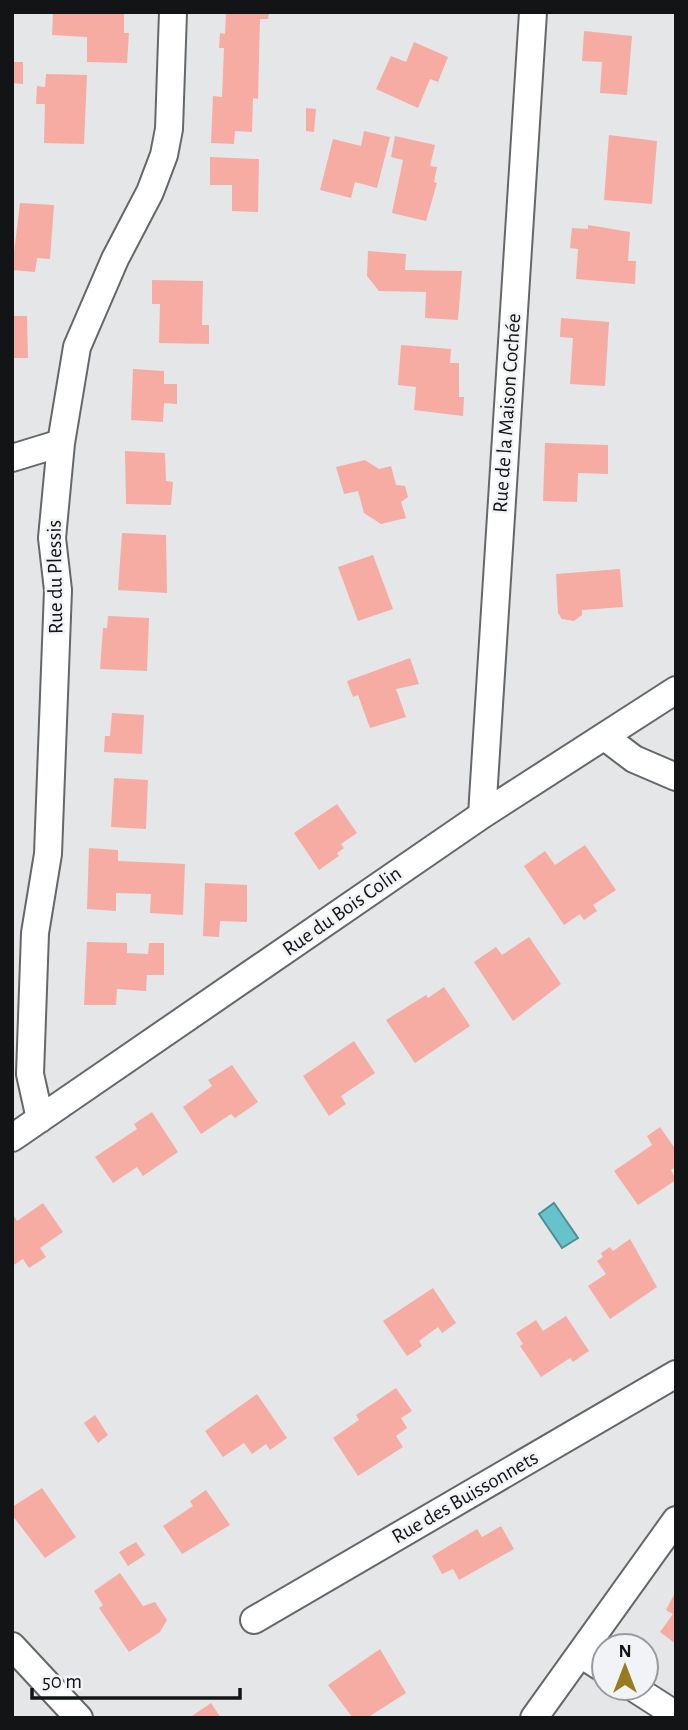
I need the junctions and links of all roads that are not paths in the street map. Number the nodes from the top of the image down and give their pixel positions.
1 (173, 12) edge
2 (533, 12) edge
3 (61, 443) junction
4 (12, 458) edge
5 (676, 690) edge
6 (605, 737) junction
7 (676, 777) edge
8 (481, 815) junction
9 (23, 932) edge
10 (40, 1119) junction
11 (12, 1138) edge
12 (676, 1374) edge
13 (676, 1520) edge
14 (254, 1620) dead end
15 (12, 1646) edge
16 (582, 1655) junction
17 (590, 1660) edge
18 (656, 1702) edge
19 (676, 1715) edge
20 (79, 1718) edge
21 (534, 1718) edge

1 - 3 street, Rue du Plessis
2 - 8 street, Rue de la Maison Cochée
3 - 4 street
3 - 9 street, Rue du Plessis
5 - 6 street, Rue du Bois Colin
6 - 7 street
6 - 8 street, Rue du Bois Colin
8 - 10 street, Rue du Bois Colin
9 - 10 street, Rue du Plessis
10 - 11 street, Rue du Bois Colin
12 - 14 street, Rue des Buissonnets
13 - 16 street
15 - 20 street
16 - 17 street
16 - 21 street
18 - 19 street

